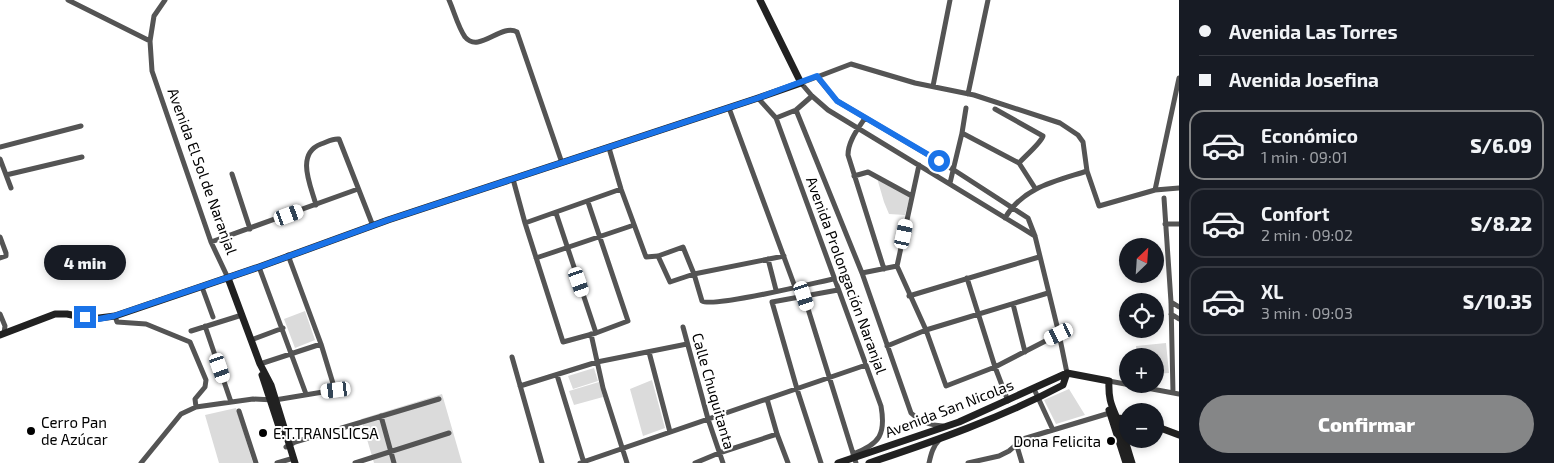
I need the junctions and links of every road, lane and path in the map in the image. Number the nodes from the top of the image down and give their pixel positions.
1 (68, 0) edge
2 (165, 0) edge
3 (449, 0) edge
4 (760, 0) edge
5 (950, 0) edge
6 (988, 0) edge
7 (150, 41) junction
8 (817, 76) junction
9 (1179, 78) edge
10 (801, 83) junction
11 (933, 86) junction
12 (968, 94) junction
13 (812, 96) junction
14 (758, 98) junction
15 (729, 108) junction
16 (966, 108) dead end
17 (995, 109) dead end
18 (796, 110) junction
19 (776, 118) junction
20 (865, 118) junction
21 (81, 126) dead end
22 (859, 128) junction
23 (962, 133) junction
24 (0, 147) edge
25 (609, 148) junction
26 (82, 158) dead end
27 (0, 159) edge
28 (562, 163) junction
29 (1019, 163) junction
30 (919, 165) junction
31 (954, 170) junction
32 (1087, 170) junction
33 (232, 174) dead end
34 (6, 175) junction
35 (854, 176) junction
36 (513, 179) junction
37 (950, 183) junction
38 (11, 188) dead end
39 (1036, 188) junction
40 (1179, 188) edge
41 (358, 189) junction
42 (621, 189) junction
43 (1156, 190) junction
44 (912, 196) junction
45 (1164, 198) dead end
46 (588, 202) junction
47 (316, 205) junction
48 (1012, 207) junction
49 (556, 213) junction
50 (1005, 218) junction
51 (525, 223) junction
52 (1165, 224) junction
53 (1179, 224) edge
54 (634, 225) junction
55 (373, 226) junction
56 (250, 229) junction
57 (1035, 236) junction
58 (0, 237) edge
59 (601, 237) junction
60 (211, 242) junction
61 (568, 248) junction
62 (288, 256) junction
63 (658, 256) junction
64 (784, 256) junction
65 (1039, 257) junction
66 (0, 258) edge
67 (536, 258) junction
68 (768, 259) junction
69 (897, 266) junction
70 (259, 267) junction
71 (884, 269) junction
72 (862, 273) junction
73 (694, 274) junction
74 (228, 278) junction
75 (967, 278) junction
76 (833, 279) junction
77 (202, 287) junction
78 (795, 287) junction
79 (776, 290) junction
80 (838, 290) junction
81 (1048, 293) junction
82 (804, 296) junction
83 (909, 296) junction
84 (1170, 302) junction
85 (1013, 304) junction
86 (1179, 307) edge
87 (0, 314) edge
88 (1171, 314) junction
89 (979, 315) junction
90 (114, 316) junction
91 (242, 316) junction
92 (213, 317) dead end
93 (1179, 319) edge
94 (206, 326) junction
95 (682, 327) dead end
96 (283, 328) junction
97 (926, 330) junction
98 (191, 332) dead end
99 (2, 334) edge
100 (594, 334) junction
101 (1059, 334) junction
102 (251, 340) junction
103 (321, 344) junction
104 (687, 344) junction
105 (887, 346) junction
106 (649, 352) junction
107 (1025, 352) junction
108 (292, 354) junction
109 (512, 357) dead end
110 (597, 362) junction
111 (260, 364) junction
112 (866, 365) junction
113 (995, 367) junction
114 (1067, 374) junction
115 (557, 375) junction
116 (831, 377) junction
117 (1107, 381) junction
118 (520, 386) junction
119 (797, 389) junction
120 (1034, 389) junction
121 (306, 394) junction
122 (1176, 394) edge
123 (439, 398) dead end
124 (1038, 398) junction
125 (767, 399) junction
126 (272, 400) junction
127 (1008, 401) junction
128 (231, 402) junction
129 (196, 407) junction
130 (239, 411) dead end
131 (1113, 414) junction
132 (381, 416) junction
133 (1119, 416) edge
134 (708, 419) junction
135 (945, 426) junction
136 (1164, 429) edge
137 (1053, 430) junction
138 (670, 432) junction
139 (450, 433) dead end
140 (777, 434) junction
141 (1179, 435) edge
142 (945, 436) junction
143 (1016, 443) junction
144 (288, 446) junction
145 (622, 448) junction
146 (390, 452) junction
147 (719, 453) junction
148 (854, 458) edge
149 (292, 461) edge
150 (583, 462) edge
151 (141, 463) edge
152 (256, 463) edge
153 (277, 463) edge
154 (355, 463) edge
155 (394, 463) edge
156 (542, 463) edge
157 (627, 463) edge
158 (695, 463) edge
159 (723, 463) edge
160 (788, 463) edge
161 (821, 463) edge
162 (838, 463) edge
163 (868, 463) edge
164 (929, 463) edge
165 (968, 463) edge
166 (1022, 463) edge
167 (1126, 463) edge
168 (1132, 463) edge

1 - 7 street
2 - 7 street, Avenida El Sol de Naranjal
3 - 28 street
4 - 10 street
5 - 11 street
6 - 12 street
7 - 60 street, Avenida El Sol de Naranjal
8 - 10 street
8 - 11 street
8 - 20 street
9 - 43 street
10 - 13 street
10 - 14 street
11 - 12 street
12 - 32 street
13 - 18 street
13 - 22 street
14 - 15 street
14 - 19 street, Avenida Prolongación Naranjal
15 - 25 street
15 - 64 street
16 - 23 street
17 - 29 street
18 - 19 street
18 - 72 street, Avenida Prolongación Naranjal
19 - 76 street, Avenida Prolongación Naranjal
20 - 22 street
20 - 31 street
21 - 24 street
22 - 30 street
22 - 35 street
23 - 29 street
23 - 31 street
25 - 28 street
25 - 42 street
26 - 34 street
27 - 34 street
28 - 36 street
29 - 39 street
30 - 37 street
30 - 44 street
31 - 37 street
31 - 48 street
32 - 39 street
32 - 43 street
33 - 56 street
34 - 38 street
35 - 44 street
35 - 71 street
36 - 51 street
36 - 55 street
37 - 50 street
39 - 48 street
40 - 43 street
41 - 47 street
41 - 47 street
41 - 55 street
42 - 46 street
42 - 54 street
44 - 69 street
45 - 52 street
46 - 49 street
46 - 59 street
47 - 56 street
48 - 50 street
48 - 57 street
49 - 51 street
49 - 61 street
50 - 57 street
51 - 67 street
52 - 53 street
52 - 84 street
54 - 59 street
54 - 63 street
55 - 62 street
56 - 60 street
57 - 65 street
58 - 66 street
59 - 61 street
59 - 100 street
60 - 74 street, Avenida El Sol de Naranjal
61 - 67 street
61 - 100 street
62 - 70 street
62 - 103 street
63 - 73 street
63 - 73 street
64 - 68 street
64 - 78 street
65 - 75 street
65 - 81 street
67 - 100 street
68 - 73 street
68 - 79 street
69 - 71 street
69 - 83 street
70 - 74 street
70 - 96 street
71 - 72 street
72 - 105 street, Avenida Prolongación Naranjal
73 - 79 street
74 - 77 street
74 - 91 street, Avenida El Sol de Naranjal
75 - 83 street
75 - 89 street
76 - 78 street
76 - 80 street, Avenida Prolongación Naranjal
77 - 90 street
77 - 92 street
78 - 79 street
80 - 82 street
80 - 112 street, Avenida Prolongación Naranjal
81 - 85 street
81 - 101 street
82 - 116 street
82 - 119 street
83 - 97 street
84 - 86 street
84 - 88 street
85 - 89 street
85 - 107 street
87 - 99 street
88 - 93 street
88 - 122 street
89 - 97 street
89 - 113 street
90 - 99 street
90 - 129 street
91 - 94 street
91 - 102 street, Avenida El Sol de Naranjal
94 - 98 street
94 - 128 street
95 - 104 street, Calle Chuquitanta
96 - 102 street
96 - 108 street
97 - 105 street
97 - 113 street
100 - 110 street
101 - 107 street
101 - 114 street
102 - 111 street, Avenida El Sol de Naranjal
103 - 108 street
103 - 121 street
104 - 106 street
104 - 134 street, Calle Chuquitanta
105 - 135 street, Avenida Prolongación Naranjal
106 - 110 street
106 - 138 street
107 - 113 street
108 - 111 street
108 - 121 street
109 - 118 street
110 - 115 street
110 - 145 street
111 - 126 street, Avenida El Sol de Naranjal
112 - 116 street
112 - 148 street, Avenida Prolongación Naranjal
113 - 127 street
114 - 117 street
114 - 120 street, Avenida San Nicolas
114 - 124 street, Avenida San Nicolas
115 - 118 street
115 - 150 street
116 - 119 street
116 - 148 street
117 - 122 street
117 - 131 street
118 - 156 street
119 - 125 street
119 - 161 street
120 - 124 street
120 - 127 street, Avenida San Nicolas
121 - 126 street
123 - 132 street
124 - 137 street
124 - 142 street, Avenida San Nicolas
125 - 134 street
125 - 140 street
126 - 128 street
126 - 144 street, Avenida El Sol de Naranjal
127 - 135 street, Avenida San Nicolas
128 - 129 street
129 - 151 street
130 - 152 street
131 - 133 street
131 - 137 street
131 - 167 street
131 - 168 street
132 - 144 street
132 - 146 street
134 - 138 street
134 - 147 street, Calle Chuquitanta
135 - 148 street, Avenida San Nicolas
136 - 141 street
137 - 143 street
138 - 145 street
139 - 146 street
140 - 147 street
140 - 160 street
142 - 163 street, Avenida San Nicolas
142 - 164 street
143 - 165 street
143 - 166 street
144 - 149 street, Avenida El Sol de Naranjal
145 - 150 street
145 - 157 street
146 - 154 street
146 - 155 street
147 - 158 street
147 - 159 street, Calle Chuquitanta
148 - 162 street, Avenida San Nicolas
149 - 153 street

